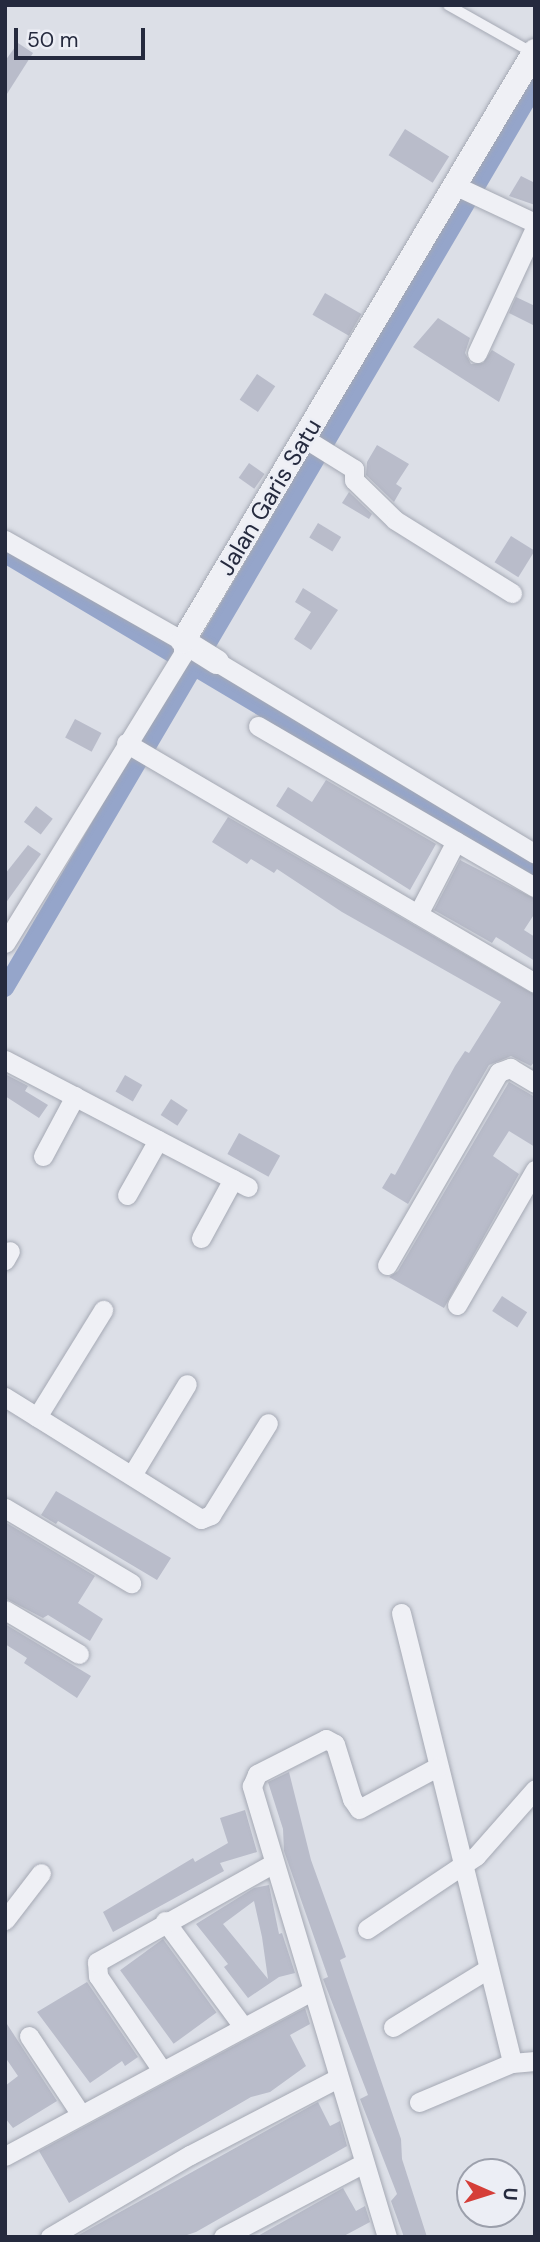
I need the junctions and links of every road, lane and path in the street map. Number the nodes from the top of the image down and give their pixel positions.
1 (448, 5) edge
2 (534, 52) edge
3 (459, 187) junction
4 (535, 225) edge
5 (477, 353) dead end
6 (304, 438) junction
7 (5, 540) edge
8 (512, 593) dead end
9 (183, 652) junction
10 (217, 662) joint
11 (258, 726) dead end
12 (130, 746) junction
13 (456, 841) junction
14 (535, 854) edge
15 (535, 887) edge
16 (418, 914) junction
17 (5, 943) edge
18 (535, 984) edge
19 (5, 1060) edge
20 (535, 1083) edge
21 (75, 1096) junction
22 (158, 1140) junction
23 (43, 1156) dead end
24 (535, 1170) edge
25 (127, 1195) dead end
26 (201, 1238) dead end
27 (387, 1265) dead end
28 (457, 1305) dead end
29 (103, 1310) dead end
30 (187, 1384) dead end
31 (5, 1397) edge
32 (37, 1417) junction
33 (268, 1423) dead end
34 (132, 1475) junction
35 (5, 1508) edge
36 (131, 1583) dead end
37 (5, 1610) edge
38 (401, 1614) dead end
39 (79, 1654) dead end
40 (437, 1767) junction
41 (535, 1790) edge
42 (272, 1864) junction
43 (463, 1867) junction
44 (41, 1873) dead end
45 (165, 1921) junction
46 (6, 1922) edge
47 (367, 1929) dead end
48 (486, 1970) junction
49 (311, 1991) junction
50 (242, 2025) junction
51 (393, 2027) dead end
52 (29, 2036) dead end
53 (535, 2061) edge
54 (512, 2063) junction
55 (161, 2069) junction
56 (338, 2078) junction
57 (419, 2102) dead end
58 (80, 2113) junction
59 (6, 2154) edge
60 (364, 2163) junction
61 (50, 2237) edge
62 (223, 2237) edge
63 (387, 2237) edge

1 - 2 lane
2 - 3 street, Jalan Garis Satu
3 - 4 street
3 - 6 street, Jalan Garis Satu
4 - 5 street
6 - 8 street
6 - 9 street, Jalan Garis Satu
7 - 9 street
9 - 10 street
9 - 12 street, Jalan Garis Satu
10 - 14 street
11 - 13 street
12 - 16 street
12 - 17 street, Jalan Garis Satu
13 - 15 street
13 - 16 street
16 - 18 street
19 - 21 street
20 - 27 street
21 - 22 street
21 - 23 street
22 - 25 street
22 - 26 street
24 - 28 street
29 - 32 street
30 - 34 street
31 - 32 street
32 - 34 street
33 - 34 street
35 - 36 street
37 - 39 street
38 - 40 street
40 - 42 street
40 - 43 street
41 - 43 street
42 - 45 street
42 - 49 street
43 - 47 street
43 - 48 street
44 - 46 street
45 - 50 street
45 - 55 street
48 - 51 street
48 - 54 street
49 - 50 street
49 - 56 street
50 - 55 street
52 - 58 street
53 - 54 street
54 - 57 street
55 - 58 street
56 - 60 street
56 - 61 street
58 - 59 street
60 - 62 street
60 - 63 street

